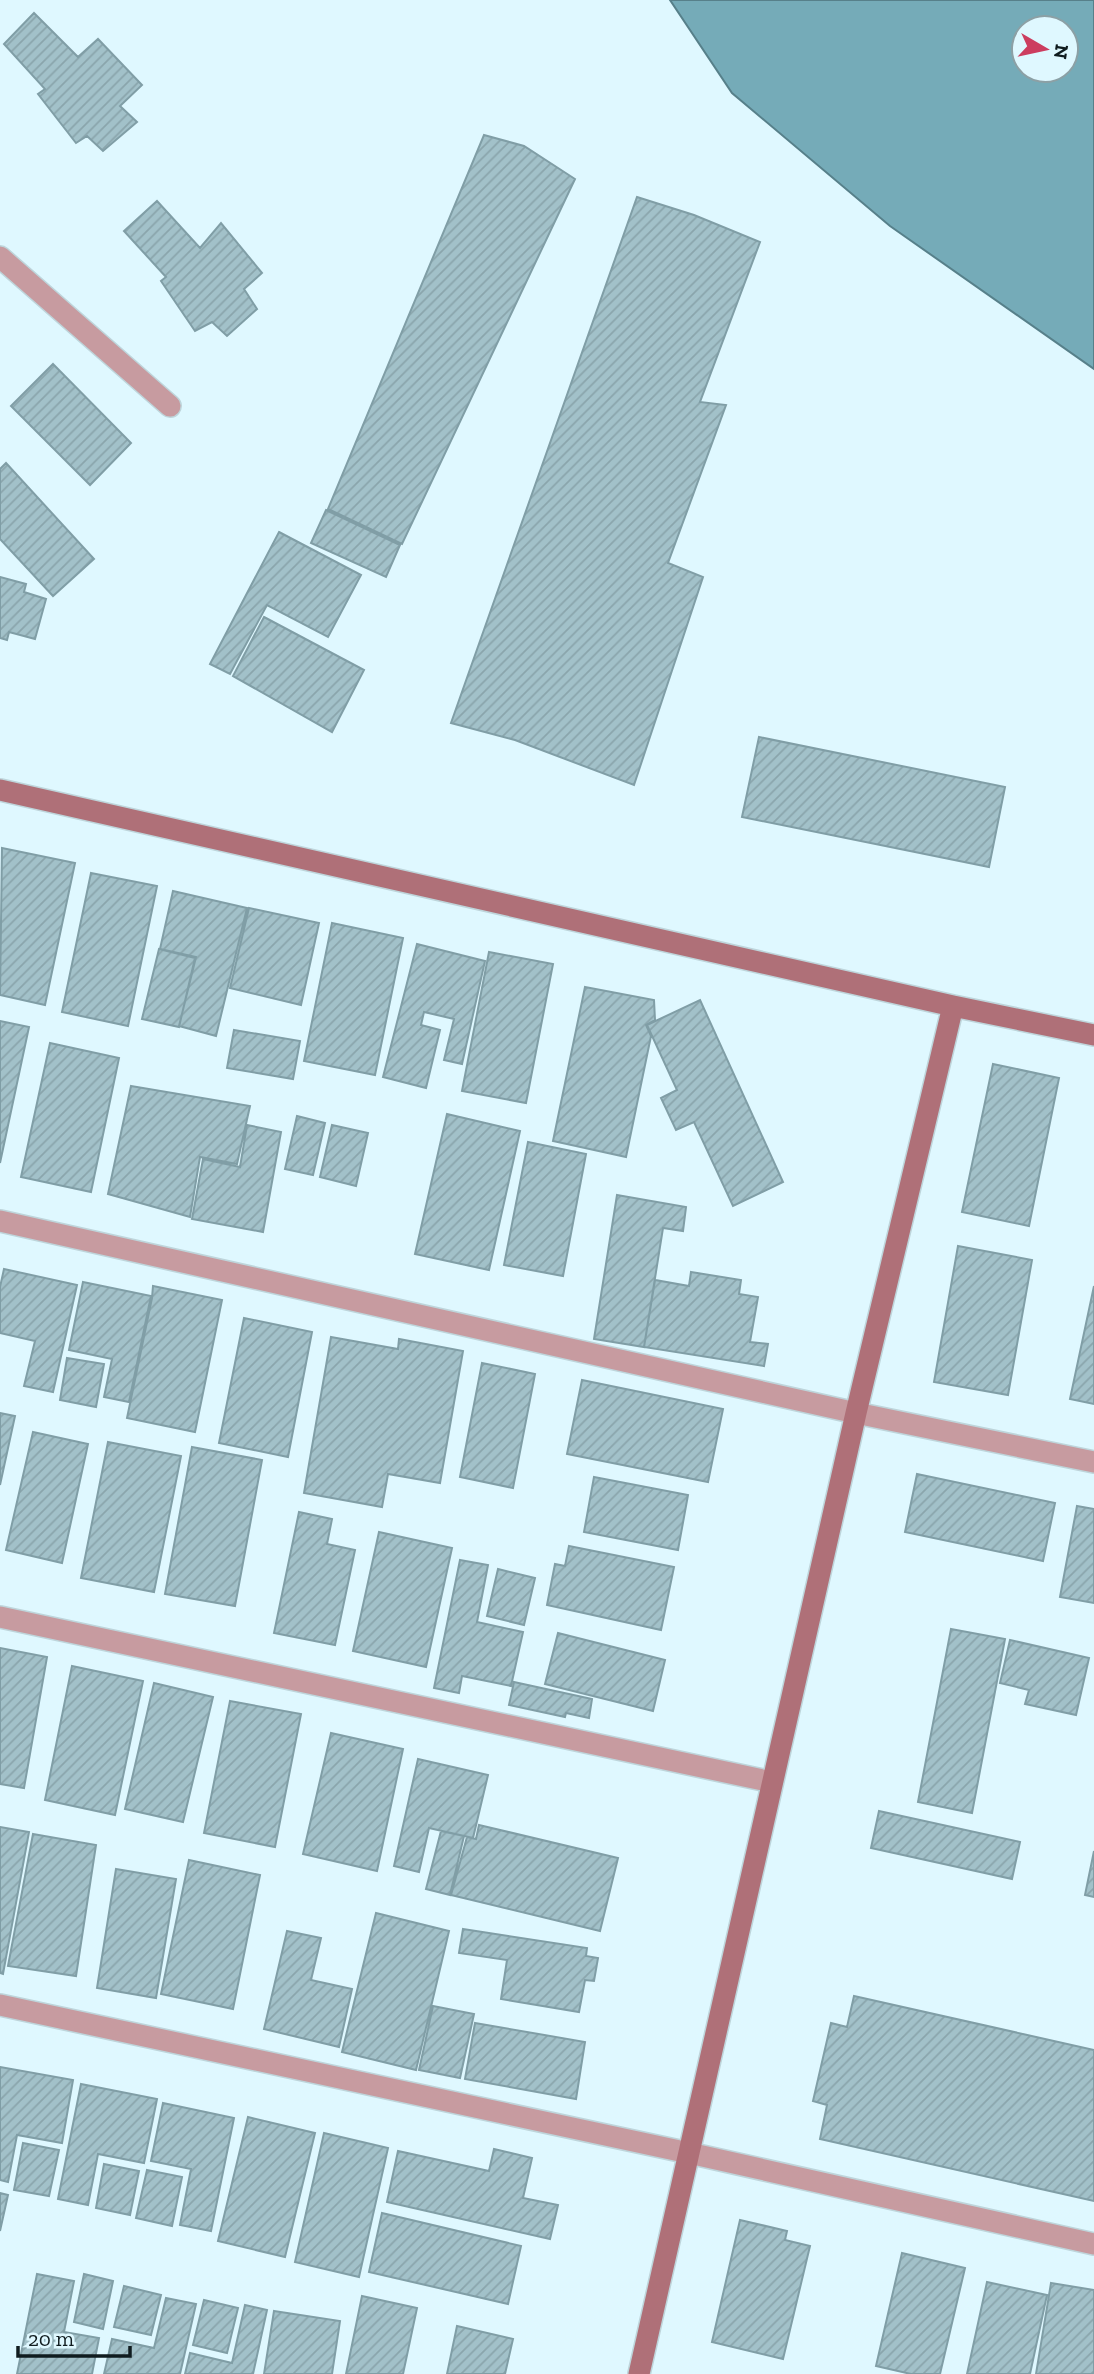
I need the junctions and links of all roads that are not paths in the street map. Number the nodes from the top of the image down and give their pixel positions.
1 (0, 257) edge
2 (170, 406) dead end
3 (0, 790) edge
4 (953, 1006) junction
5 (1094, 1035) edge
6 (0, 1221) edge
7 (856, 1413) junction
8 (1094, 1462) edge
9 (0, 1617) edge
10 (772, 1782) junction
11 (0, 2005) edge
12 (689, 2153) junction
13 (1094, 2244) edge
14 (639, 2374) edge

1 - 2 street
3 - 4 street
4 - 5 street
4 - 7 street
6 - 7 street
7 - 8 street
7 - 10 street
9 - 10 street
10 - 12 street
11 - 12 street
12 - 13 street
12 - 14 street

